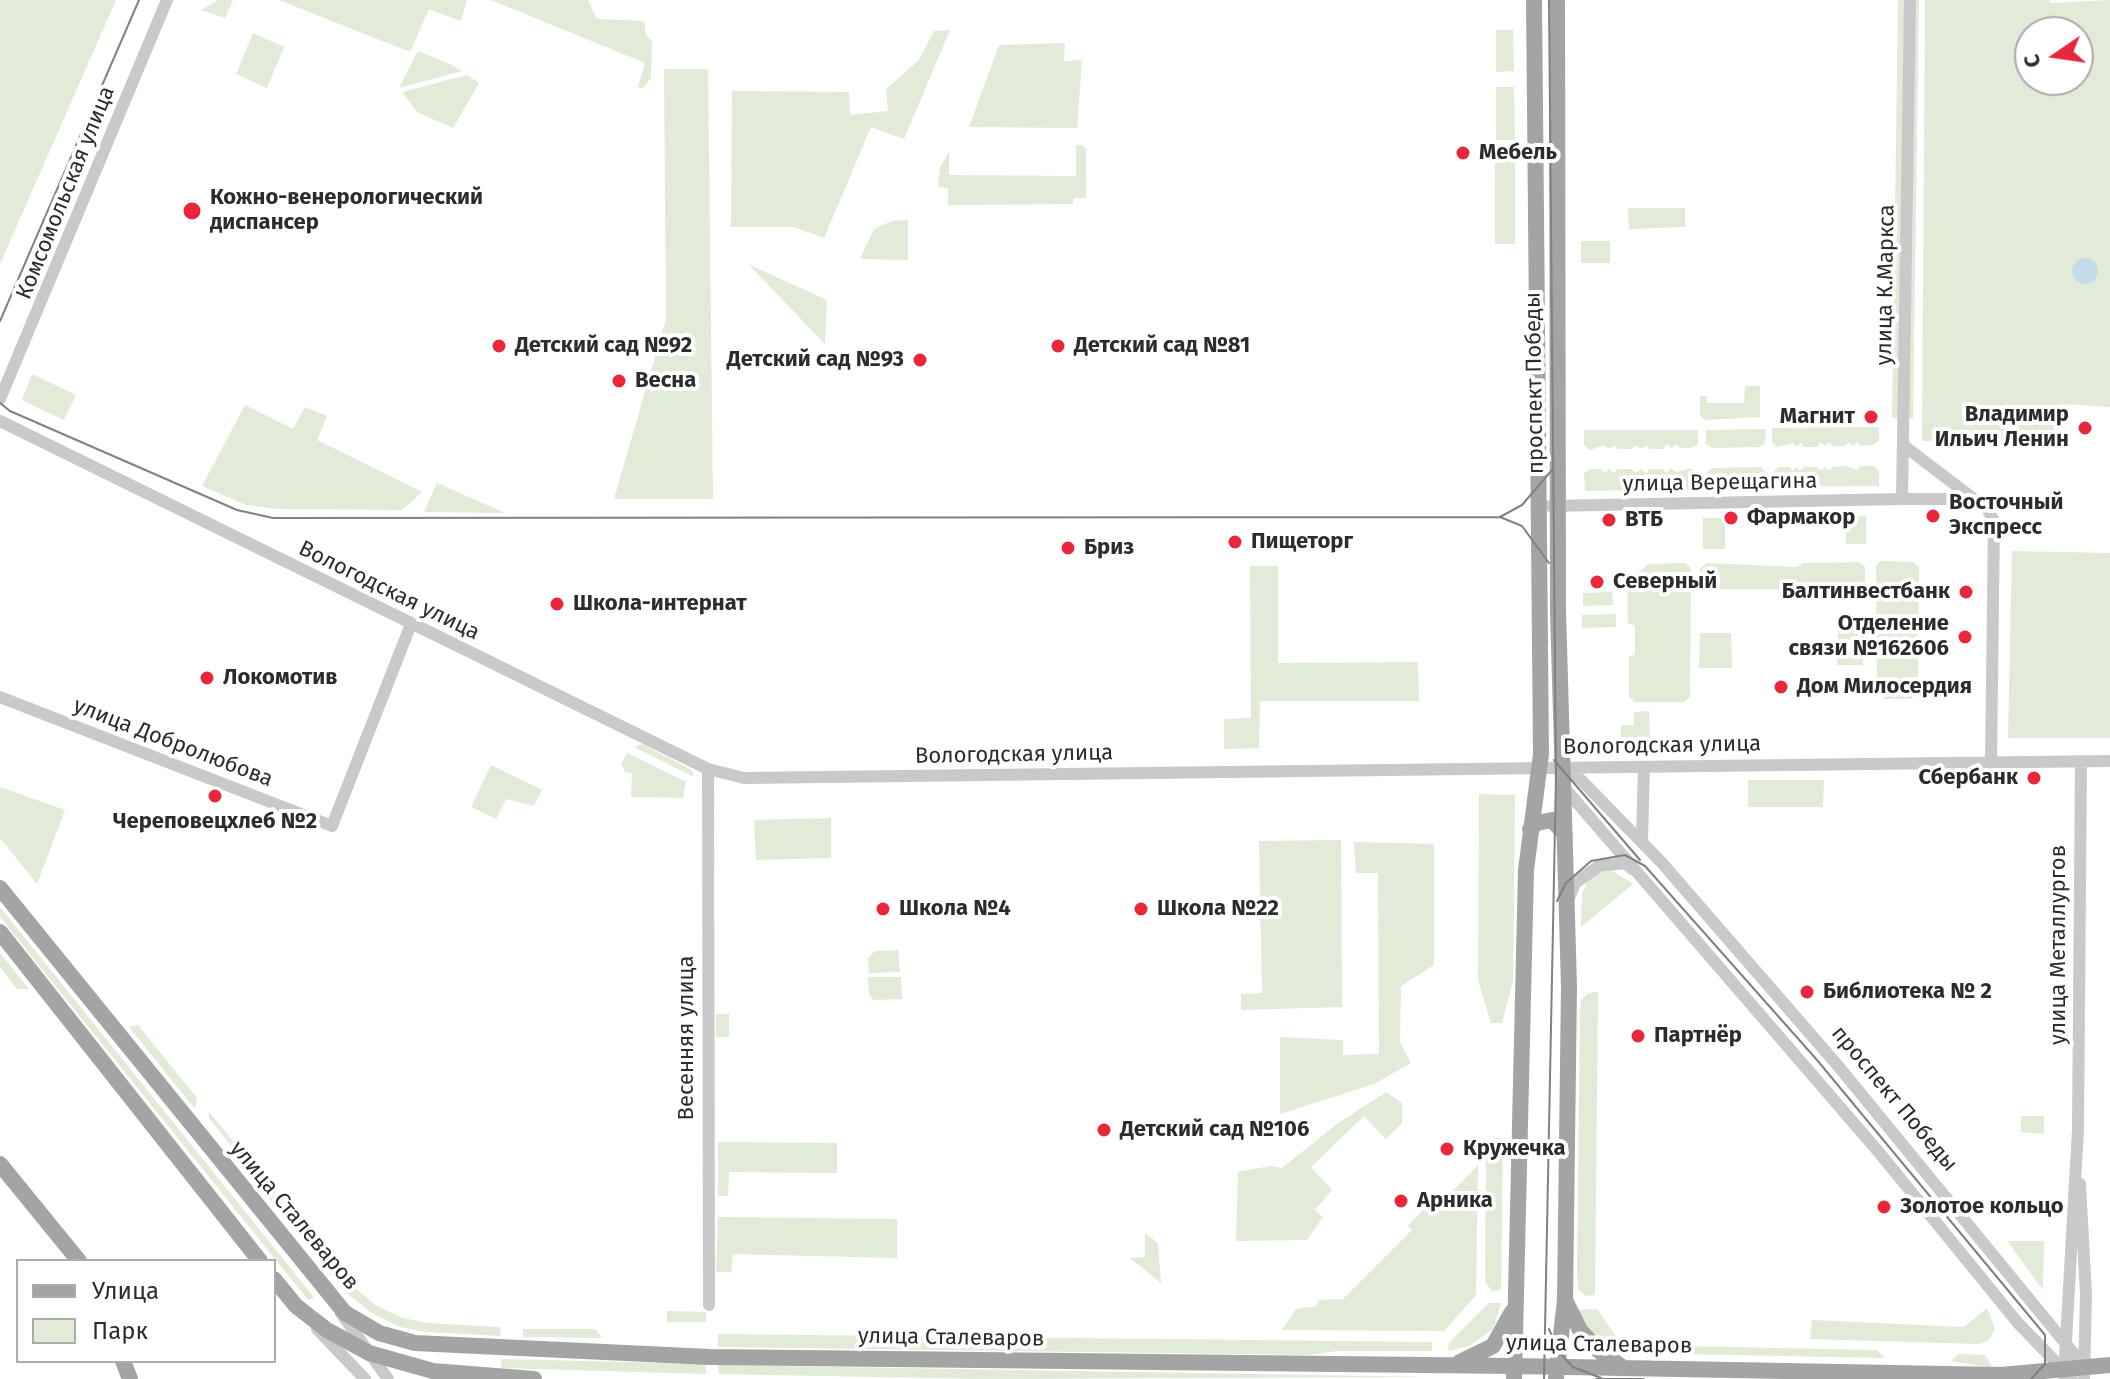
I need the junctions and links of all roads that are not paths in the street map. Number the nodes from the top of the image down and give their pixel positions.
1 (167, 0) edge
2 (1534, 0) edge
3 (1557, 0) edge
4 (1910, 0) edge
5 (0, 399) edge
6 (0, 421) edge
7 (1903, 445) junction
8 (1902, 499) junction
9 (1975, 499) junction
10 (1538, 505) junction
11 (1558, 506) junction
12 (411, 624) junction
13 (0, 697) edge
14 (2081, 761) junction
15 (2110, 761) edge
16 (1991, 762) junction
17 (1547, 764) junction
18 (1644, 767) junction
19 (708, 769) junction
20 (1562, 786) junction
21 (1530, 829) junction
22 (1565, 834) junction
23 (1642, 840) junction
24 (1644, 878) junction
25 (0, 888) edge
26 (1566, 905) junction
27 (0, 932) edge
28 (2078, 1129) junction
29 (0, 1164) edge
30 (77, 1259) edge
31 (258, 1259) edge
32 (276, 1281) edge
33 (321, 1286) junction
34 (1516, 1299) junction
35 (1565, 1300) junction
36 (709, 1305) dead end
37 (296, 1306) junction
38 (2065, 1338) junction
39 (369, 1353) junction
40 (2110, 1365) edge
41 (1442, 1367) junction
42 (1623, 1367) junction
43 (1515, 1372) edge
44 (2084, 1372) edge
45 (1556, 1373) edge
46 (2067, 1376) edge
47 (365, 1379) edge
48 (388, 1379) edge
49 (506, 1379) edge
50 (534, 1379) edge

1 - 5 street, Комсомольская улица
2 - 10 main road, проспект Победы
3 - 11 main road, проспект Победы
4 - 7 street, улица К.Маркса
6 - 12 street, Вологодская улица
7 - 8 street, улица К.Маркса
7 - 9 street
8 - 9 street
8 - 11 street, улица Верещагина
9 - 16 street
10 - 11 street, улица Верещагина
10 - 17 main road, проспект Победы
11 - 17 main road, проспект Победы
12 - 13 street, улица Добролюбова
12 - 19 street, Вологодская улица
14 - 15 street, Вологодская улица
14 - 16 street, Вологодская улица
14 - 28 street, улица Металлургов
16 - 18 street, Вологодская улица
17 - 18 street, Вологодская улица
17 - 19 street, Вологодская улица
17 - 20 main road, проспект Победы
17 - 21 main road, проспект Победы
17 - 23 street, проспект Победы
18 - 23 street
19 - 36 street, Весенняя улица
20 - 22 main road, проспект Победы
20 - 24 street, проспект Победы
21 - 22 main road
21 - 34 main road, проспект Победы
22 - 26 main road, проспект Победы
23 - 38 street, проспект Победы
24 - 26 street
24 - 46 street, проспект Победы
25 - 33 main road, улица Сталеваров
26 - 35 main road, проспект Победы
27 - 31 main road
28 - 38 street, улица Металлургов
28 - 44 street, улица Металлургов
29 - 30 main road
32 - 37 main road
33 - 39 street
33 - 41 main road, улица Сталеваров
34 - 41 main road
34 - 43 main road, проспект Победы
35 - 42 main road
35 - 45 main road, проспект Победы
37 - 39 main road
37 - 47 street
38 - 44 street, проспект Победы
38 - 46 street, улица Металлургов
39 - 48 street
39 - 49 main road
40 - 44 main road, улица Сталеваров
41 - 43 main road, улица Сталеваров
42 - 45 main road, улица Сталеваров
42 - 46 main road, улица Сталеваров
43 - 45 main road, улица Сталеваров
44 - 46 main road, улица Сталеваров
49 - 50 main road

